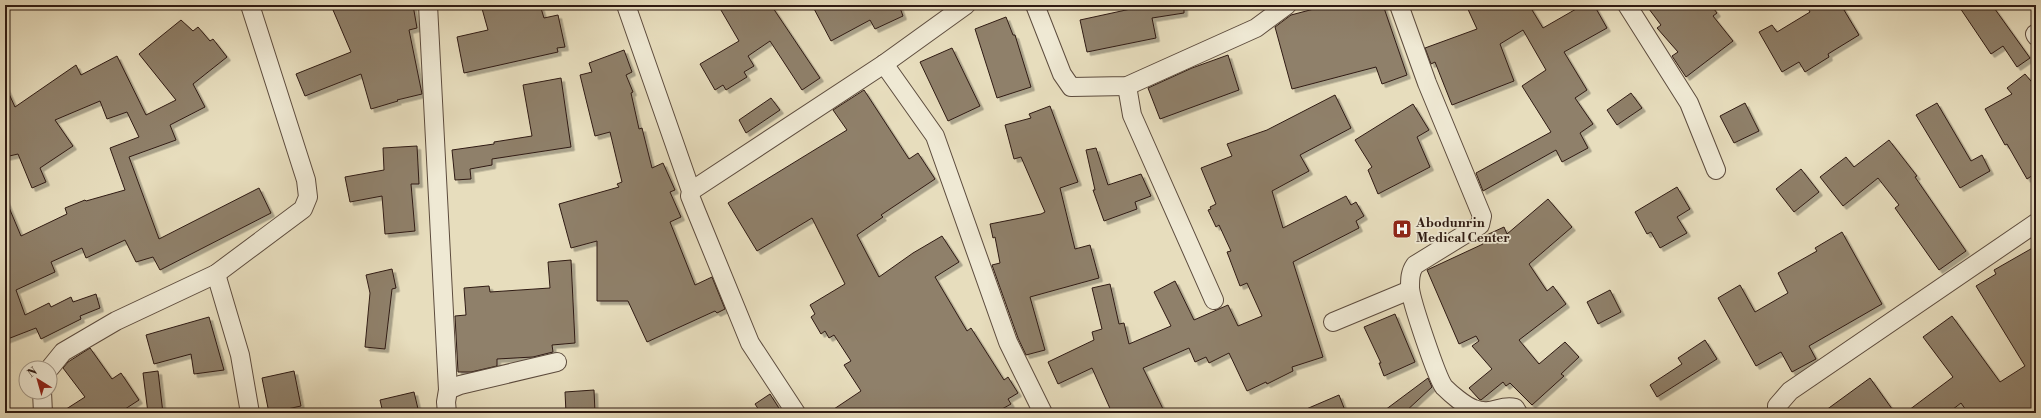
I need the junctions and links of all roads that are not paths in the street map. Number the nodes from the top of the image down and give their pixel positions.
1 (250, 5) edge
2 (428, 5) edge
3 (626, 5) edge
4 (966, 5) edge
5 (1035, 5) edge
6 (1287, 5) edge
7 (1399, 5) edge
8 (1627, 5) edge
9 (884, 64) junction
10 (1127, 86) junction
11 (1716, 170) dead end
12 (691, 191) junction
13 (2036, 223) edge
14 (216, 274) junction
15 (1410, 290) junction
16 (1214, 300) dead end
17 (1333, 322) dead end
18 (56, 360) edge
19 (558, 362) dead end
20 (448, 390) junction
21 (42, 400) edge
22 (43, 413) edge
23 (250, 413) edge
24 (447, 413) edge
25 (796, 413) edge
26 (1043, 413) edge
27 (1518, 413) edge
28 (1777, 413) edge

1 - 14 street
2 - 20 street
3 - 12 street
4 - 9 street
5 - 10 street
6 - 10 street
7 - 15 street
8 - 11 street
9 - 12 street
9 - 26 street
10 - 16 street
12 - 25 street
13 - 28 street
14 - 18 street
14 - 23 street
15 - 17 street
15 - 27 street
19 - 20 street
20 - 24 street
21 - 22 street

